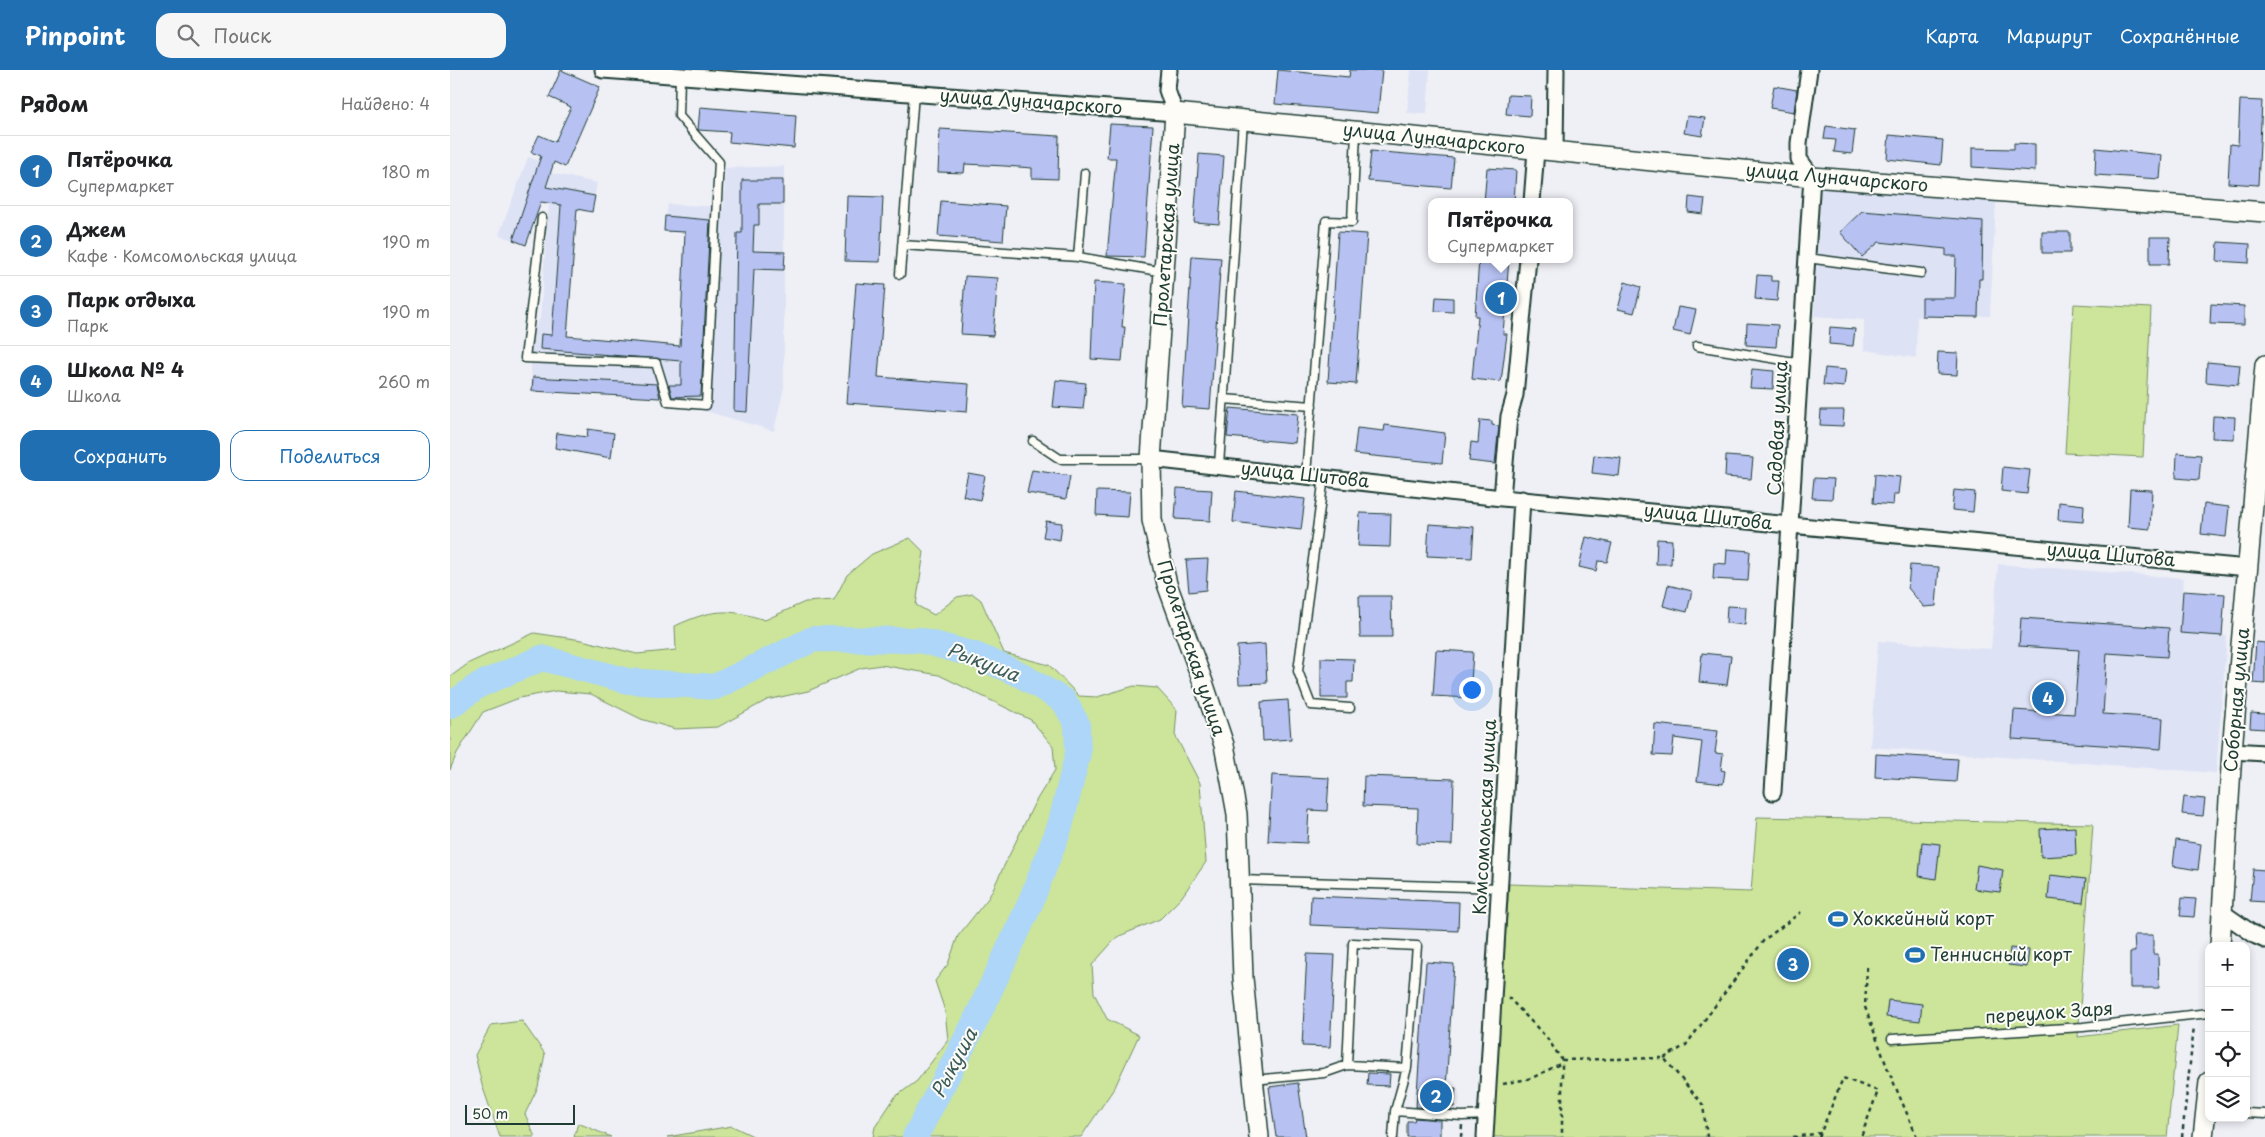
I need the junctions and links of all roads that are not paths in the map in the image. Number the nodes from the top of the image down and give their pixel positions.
1 (603, 70) edge
2 (1169, 70) edge
3 (1556, 70) edge
4 (1809, 70) edge
5 (680, 76) junction
6 (914, 93) junction
7 (1176, 112) junction
8 (1243, 120) junction
9 (1356, 130) junction
10 (1536, 150) junction
11 (1555, 151) junction
12 (1085, 173) dead end
13 (1812, 177) junction
14 (1532, 198) edge
15 (2265, 212) edge
16 (542, 218) dead end
17 (902, 245) junction
18 (1078, 257) junction
19 (1807, 258) junction
20 (1528, 263) edge
21 (1164, 272) junction
22 (1921, 273) dead end
23 (900, 274) dead end
24 (1697, 346) dead end
25 (1801, 363) junction
26 (2265, 365) edge
27 (1224, 399) junction
28 (1312, 406) junction
29 (1033, 441) dead end
30 (1151, 459) junction
31 (1219, 465) junction
32 (1306, 475) junction
33 (1324, 477) junction
34 (1502, 498) junction
35 (1522, 499) junction
36 (1791, 526) junction
37 (2256, 569) edge
38 (1350, 708) dead end
39 (2232, 751) junction
40 (2265, 752) edge
41 (1773, 792) dead end
42 (1238, 880) junction
43 (1501, 888) junction
44 (2223, 913) junction
45 (2265, 940) edge
46 (2220, 942) edge
47 (2205, 1013) edge
48 (1892, 1039) dead end
49 (1346, 1065) junction
50 (1407, 1068) junction
51 (1254, 1080) junction
52 (1395, 1111) junction
53 (2250, 1113) edge
54 (2265, 1114) edge
55 (1487, 1115) junction
56 (2206, 1122) edge
57 (1259, 1137) edge
58 (1393, 1137) edge
59 (1485, 1137) edge
60 (2203, 1137) edge

1 - 5 street, улица Луначарского
2 - 7 street, Пролетарская улица
3 - 11 street
4 - 13 street
5 - 6 street, улица Луначарского
5 - 16 lane
6 - 7 street, улица Луначарского
6 - 17 lane
7 - 8 street, улица Луначарского
7 - 21 street, Пролетарская улица
8 - 9 street, улица Луначарского
8 - 27 lane
9 - 10 street, улица Луначарского
9 - 28 lane
10 - 11 street, улица Луначарского
10 - 14 street
11 - 13 street, улица Луначарского
12 - 18 lane
13 - 15 street, улица Луначарского
13 - 19 street, Садовая улица
17 - 18 lane
17 - 23 lane
18 - 21 lane
19 - 22 lane
19 - 25 street, Садовая улица
20 - 34 street
21 - 30 street, Пролетарская улица
24 - 25 lane
25 - 36 street, Садовая улица
26 - 37 street, Соборная улица
27 - 28 lane
27 - 31 lane
28 - 32 lane
29 - 30 lane
30 - 31 street, улица Шитова
30 - 42 street, Пролетарская улица
31 - 32 street, улица Шитова
32 - 33 street, улица Шитова
33 - 34 street, улица Шитова
33 - 38 lane
34 - 35 street, улица Шитова
35 - 36 street, улица Шитова
35 - 43 street, Комсомольская улица
36 - 37 street, улица Шитова
36 - 41 street, Садовая улица
37 - 39 street, Соборная улица
39 - 40 street
39 - 44 street, Соборная улица
42 - 43 lane
42 - 51 street, Пролетарская улица
43 - 55 street, Комсомольская улица
44 - 45 street
44 - 46 street, Соборная улица
47 - 48 lane, переулок Заря
49 - 50 lane
49 - 50 lane
49 - 51 lane
50 - 52 lane
51 - 57 street, Пролетарская улица
52 - 55 lane
52 - 58 lane
53 - 54 lane
55 - 59 street, Комсомольская улица
56 - 60 street

